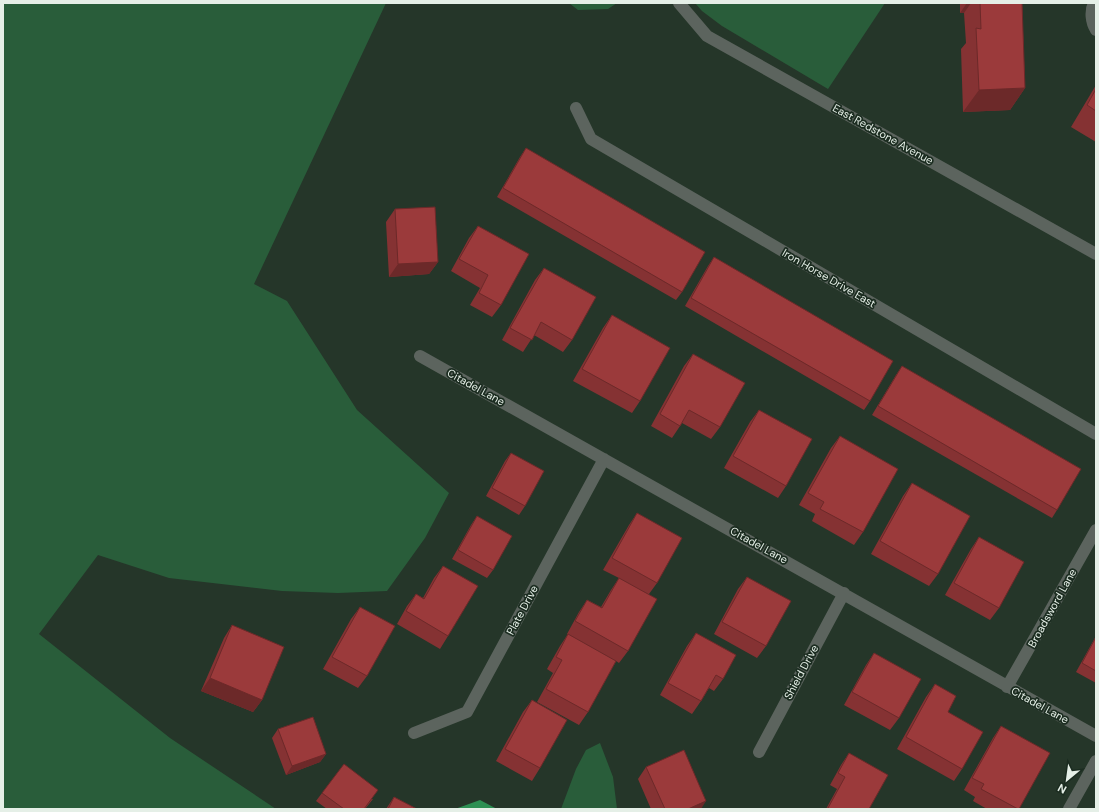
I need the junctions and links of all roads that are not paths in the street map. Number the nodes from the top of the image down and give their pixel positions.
1 (679, 3) edge
2 (1094, 3) edge
3 (1096, 30) edge
4 (576, 108) dead end
5 (1096, 254) edge
6 (420, 356) dead end
7 (1096, 434) edge
8 (604, 459) junction
9 (1096, 530) edge
10 (844, 593) junction
11 (1007, 687) junction
12 (414, 733) dead end
13 (1096, 736) edge
14 (759, 752) dead end
15 (1096, 761) edge
16 (1069, 809) edge

1 - 5 street, East Redstone Avenue
2 - 3 street
4 - 7 street, Iron Horse Drive East
6 - 8 street, Citadel Lane
8 - 10 street, Citadel Lane
8 - 12 street, Plate Drive
9 - 11 street, Broadsword Lane
10 - 11 street, Citadel Lane
10 - 14 street, Shield Drive
11 - 13 street, Citadel Lane
15 - 16 street

